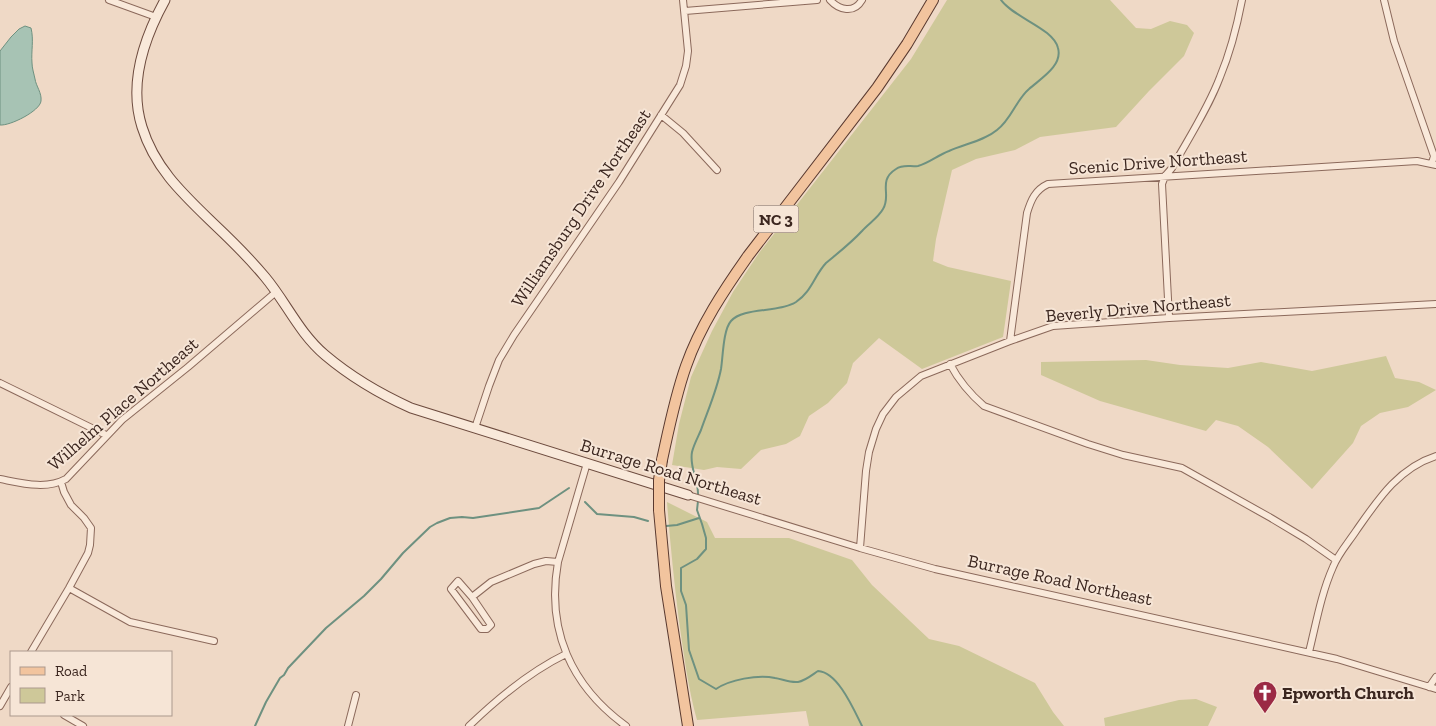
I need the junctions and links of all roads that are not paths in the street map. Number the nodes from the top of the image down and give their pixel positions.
1 (109, 0) edge
2 (165, 0) edge
3 (683, 0) edge
4 (817, 0) edge
5 (830, 0) edge
6 (862, 0) edge
7 (933, 0) edge
8 (1242, 0) edge
9 (1384, 0) edge
10 (684, 11) junction
11 (156, 18) junction
12 (661, 115) junction
13 (1434, 164) edge
14 (717, 170) dead end
15 (1165, 176) junction
16 (276, 292) junction
17 (1436, 304) edge
18 (1170, 318) junction
19 (1010, 341) junction
20 (950, 364) junction
21 (0, 383) edge
22 (475, 428) junction
23 (106, 436) junction
24 (1436, 456) edge
25 (587, 463) junction
26 (0, 479) edge
27 (61, 482) junction
28 (688, 495) joint
29 (860, 548) junction
30 (1336, 560) junction
31 (558, 562) junction
32 (69, 588) junction
33 (472, 597) junction
34 (214, 641) dead end
35 (33, 651) edge
36 (1309, 652) junction
37 (566, 654) junction
38 (1436, 677) edge
39 (1429, 687) junction
40 (10, 689) edge
41 (1436, 689) edge
42 (356, 695) dead end
43 (0, 706) edge
44 (66, 716) edge
45 (83, 726) edge
46 (348, 726) edge
47 (469, 726) edge
48 (626, 726) edge
49 (688, 726) edge

1 - 11 street
2 - 11 street, Burrage Road Northeast
3 - 10 street, Williamsburg Drive Northeast
4 - 10 street
5 - 6 street
7 - 49 main road, NC 3, bridge
8 - 15 street
9 - 13 street
10 - 12 street, Williamsburg Drive Northeast
11 - 16 street, Burrage Road Northeast
12 - 14 street
12 - 22 street, Williamsburg Drive Northeast
13 - 15 street, Scenic Drive Northeast
15 - 18 street
15 - 19 street, Scenic Drive Northeast
16 - 22 street, Burrage Road Northeast
16 - 23 street, Wilhelm Place Northeast
17 - 18 street, Beverly Drive Northeast
18 - 19 street, Beverly Drive Northeast
19 - 20 street, Beverly Drive Northeast
20 - 29 street, Beverly Drive Northeast
20 - 30 street
21 - 23 street
22 - 25 street, Burrage Road Northeast
23 - 27 street, Wilhelm Place Northeast
24 - 30 street
25 - 28 street, Burrage Road Northeast
25 - 31 street
26 - 27 street, Wilhelm Place Northeast
27 - 32 street
28 - 29 street, Burrage Road Northeast
29 - 36 street, Burrage Road Northeast
30 - 36 street
31 - 33 street
31 - 37 street
32 - 34 street
32 - 35 street
33 - 33 street
36 - 39 street, Burrage Road Northeast
37 - 47 street
37 - 48 street
38 - 39 street
39 - 41 street, Burrage Road Northeast
40 - 43 street
42 - 46 street
44 - 45 street

